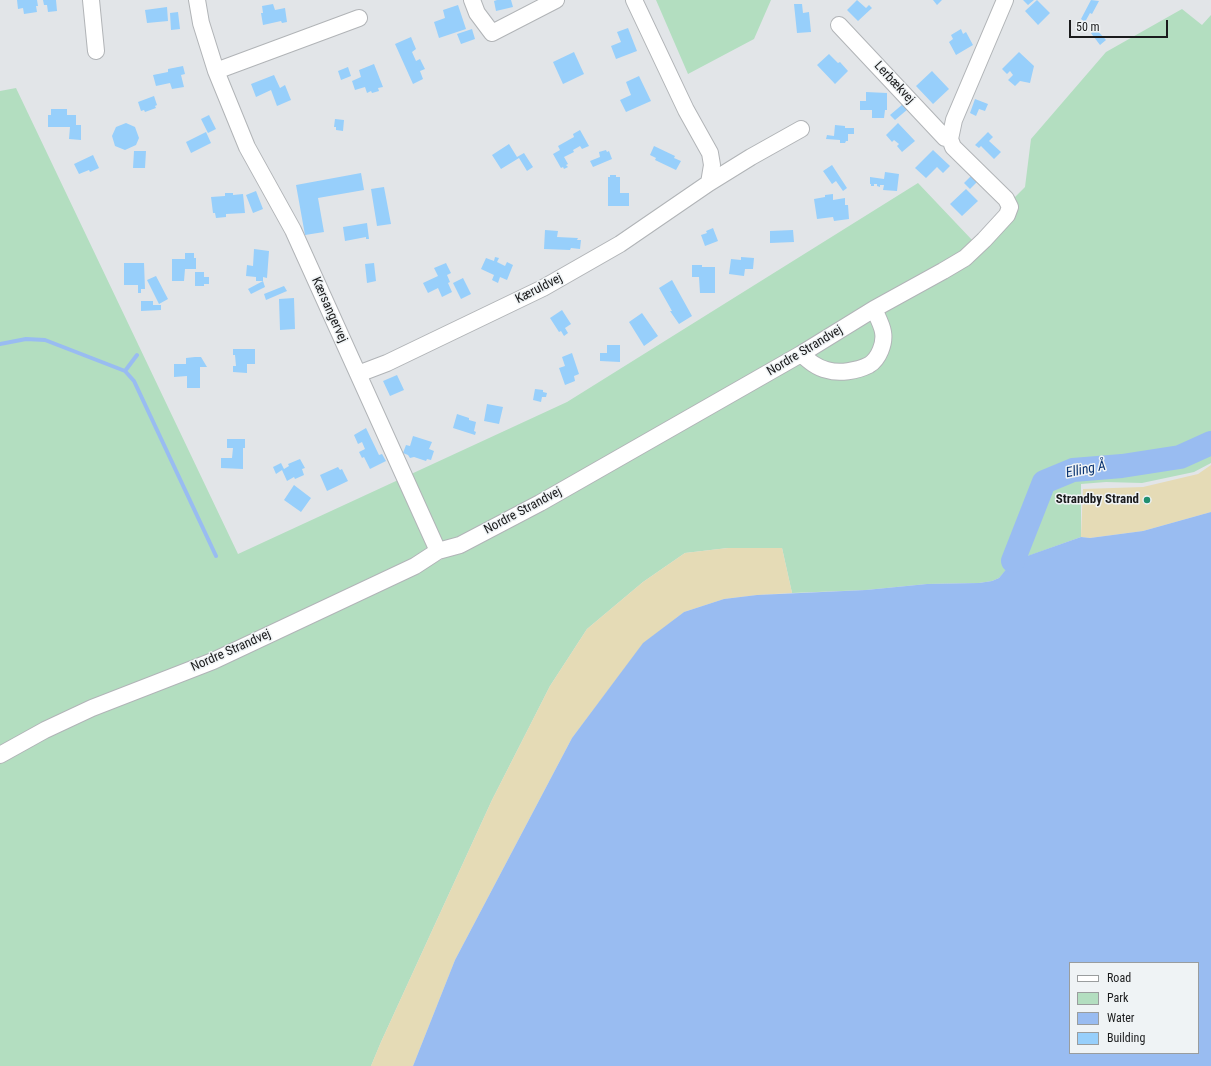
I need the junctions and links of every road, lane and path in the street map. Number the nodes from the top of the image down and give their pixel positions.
1 (91, 0) edge
2 (197, 0) edge
3 (472, 0) edge
4 (556, 0) edge
5 (634, 0) edge
6 (1005, 0) edge
7 (359, 18) dead end
8 (839, 25) dead end
9 (96, 51) dead end
10 (216, 71) junction
11 (801, 129) dead end
12 (950, 139) junction
13 (709, 183) junction
14 (1010, 207) joint
15 (874, 310) junction
16 (801, 354) junction
17 (358, 374) junction
18 (438, 551) junction
19 (0, 755) edge

1 - 9 street
2 - 10 street, Kærsangervej
3 - 4 street
5 - 13 street
6 - 12 street
7 - 10 street
8 - 12 street, Lerbækvej
10 - 17 street, Kærsangervej
11 - 13 street, Kæruldvej
12 - 14 street, Lerbækvej
13 - 17 street, Kæruldvej
14 - 15 street, Nordre Strandvej
15 - 16 street, Nordre Strandvej
15 - 16 street
16 - 18 street, Nordre Strandvej
17 - 18 street, Kærsangervej
18 - 19 street, Nordre Strandvej

